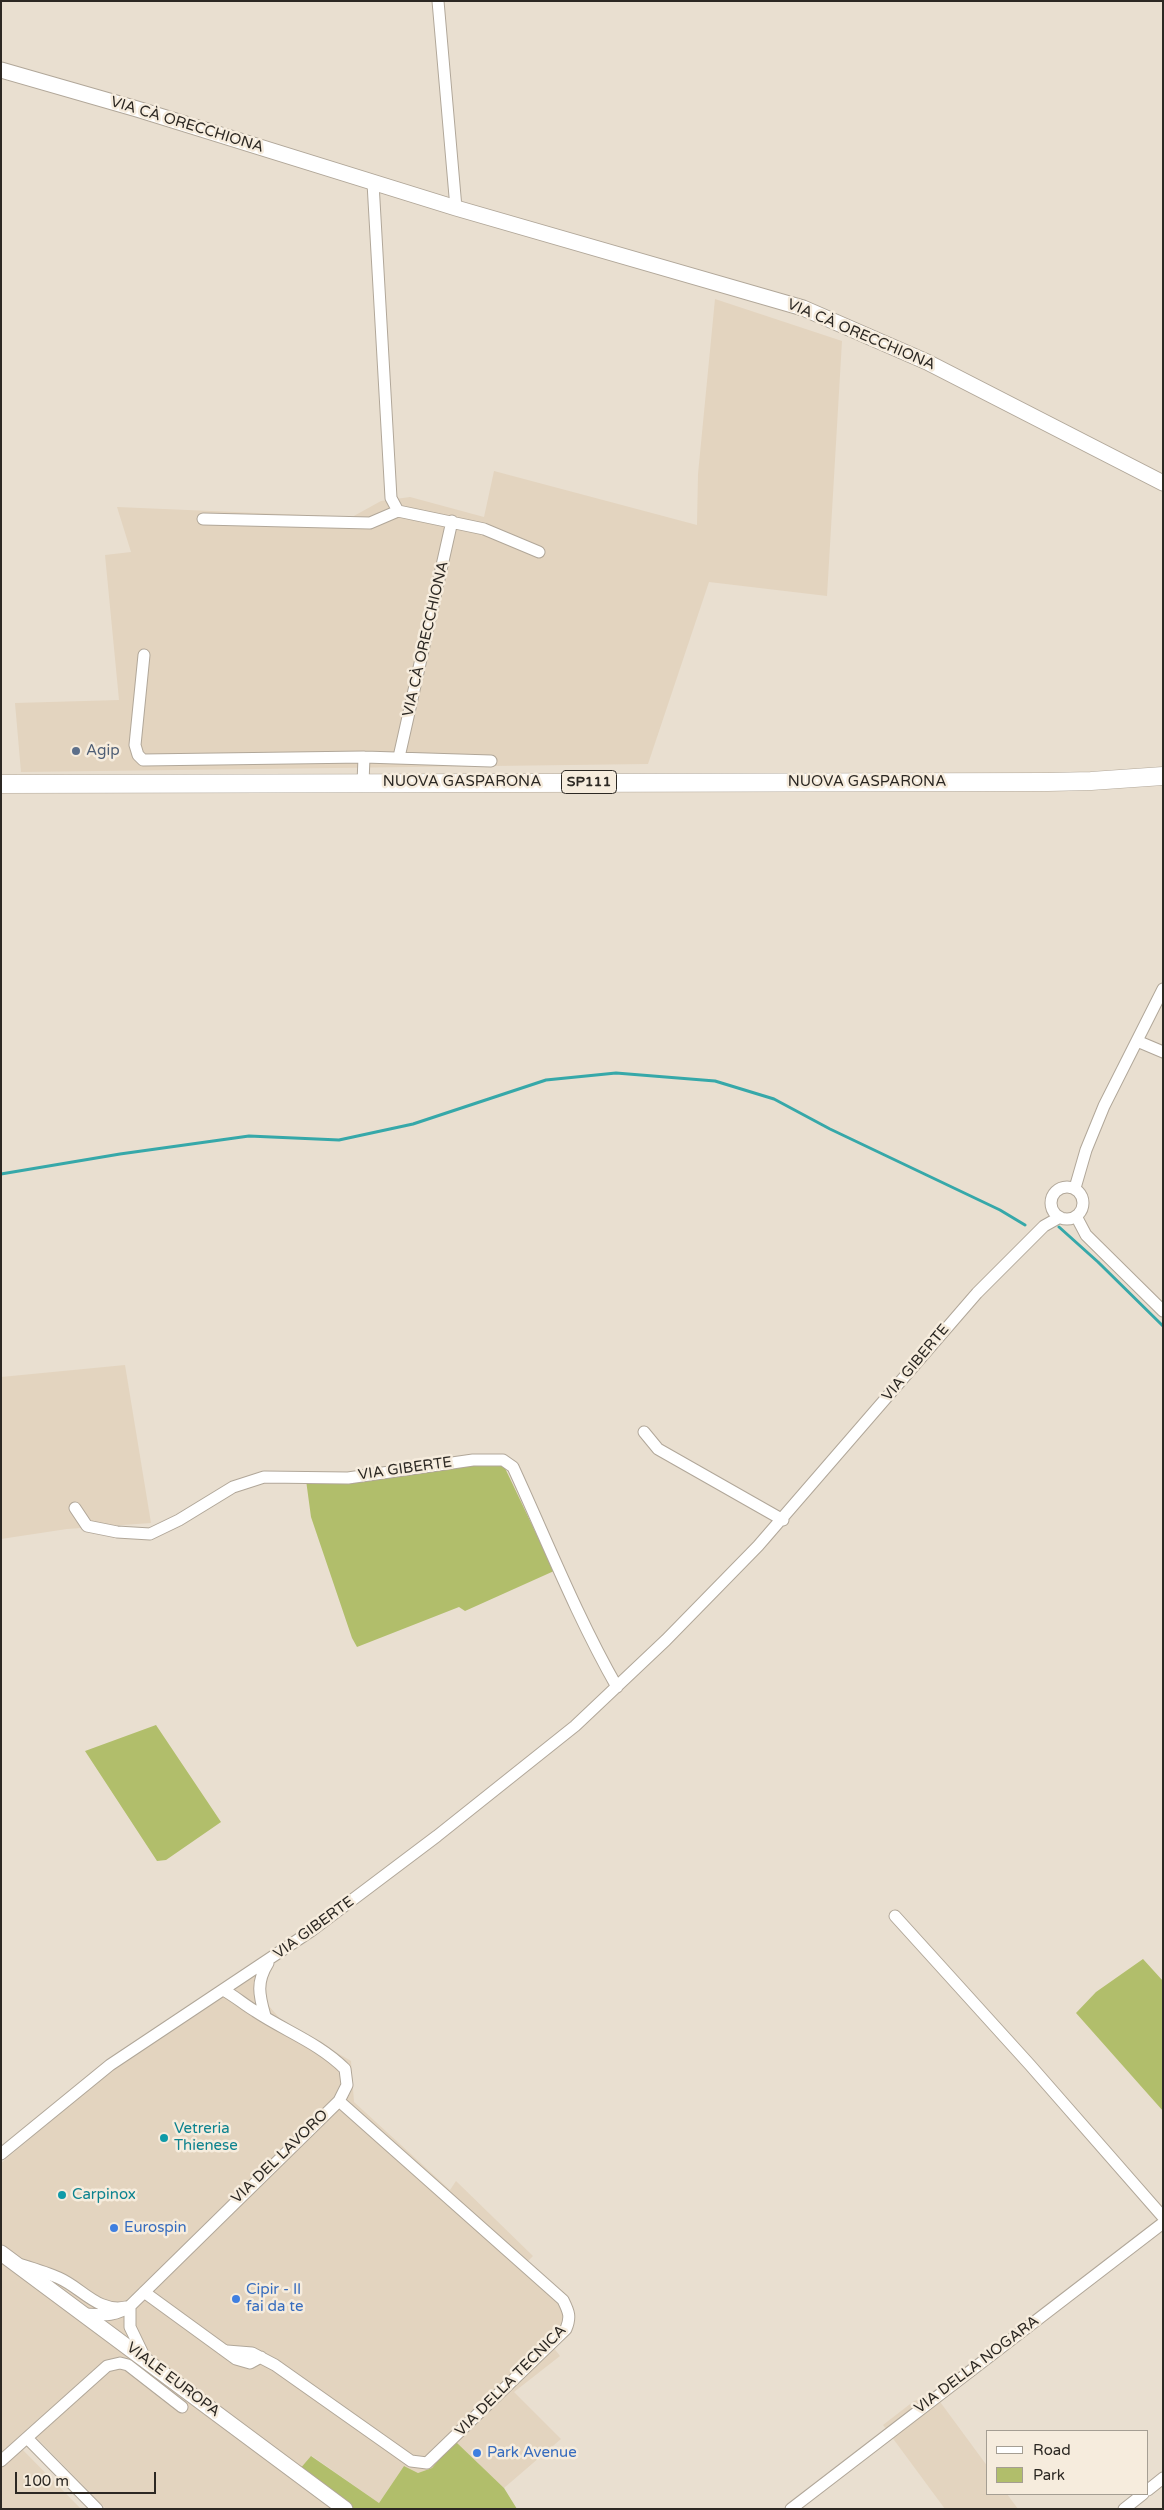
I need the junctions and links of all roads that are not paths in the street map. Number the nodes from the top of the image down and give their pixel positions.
1 (438, 1) edge
2 (1, 70) edge
3 (373, 183) junction
4 (456, 208) junction
5 (1163, 482) edge
6 (398, 511) junction
7 (203, 519) dead end
8 (452, 521) junction
9 (539, 552) dead end
10 (144, 655) dead end
11 (364, 757) junction
12 (399, 757) junction
13 (491, 761) dead end
14 (1163, 776) edge
15 (363, 783) junction
16 (6, 784) edge
17 (1163, 989) edge
18 (1137, 1041) junction
19 (1163, 1052) edge
20 (1075, 1188) junction
21 (1076, 1216) junction
22 (1060, 1217) junction
23 (1163, 1311) edge
24 (644, 1432) dead end
25 (75, 1508) dead end
26 (783, 1520) junction
27 (617, 1688) junction
28 (895, 1916) dead end
29 (270, 1960) junction
30 (238, 1980) junction
31 (223, 1990) junction
32 (258, 1994) junction
33 (242, 2002) junction
34 (265, 2016) junction
35 (338, 2101) junction
36 (1, 2154) edge
37 (1163, 2217) edge
38 (1163, 2223) edge
39 (7, 2257) edge
40 (144, 2292) junction
41 (130, 2306) junction
42 (84, 2314) junction
43 (147, 2361) junction
44 (182, 2407) dead end
45 (28, 2438) junction
46 (1, 2461) edge
47 (1163, 2478) edge
48 (1149, 2489) edge
49 (1142, 2495) edge
50 (97, 2509) edge
51 (345, 2509) edge
52 (791, 2509) edge
53 (1124, 2509) edge

1 - 4 street
2 - 3 main road, VIA CÀ ORECCHIONA
3 - 4 main road, VIA CÀ ORECCHIONA
3 - 6 street
4 - 5 main road, VIA CÀ ORECCHIONA
6 - 7 street
6 - 8 street
8 - 9 street
8 - 12 street, VIA CÀ ORECCHIONA
10 - 11 street
11 - 12 street
11 - 15 street
12 - 13 street
14 - 15 main road, NUOVA GASPARONA / SP111
15 - 16 main road, NUOVA GASPARONA / SP111
17 - 18 street
18 - 19 street
18 - 20 street
20 - 21 street
20 - 22 street
21 - 22 street
21 - 23 street
22 - 26 street, VIA GIBERTE
24 - 26 street
25 - 27 street, VIA GIBERTE
26 - 27 street, VIA GIBERTE
27 - 29 street, VIA GIBERTE
28 - 37 street
29 - 30 street, VIA GIBERTE
29 - 32 street
30 - 31 street, VIA GIBERTE
30 - 32 street
30 - 33 street
31 - 33 street, VIA DEL LAVORO
31 - 36 street, VIA GIBERTE
32 - 34 street
33 - 34 street, VIA DEL LAVORO
34 - 35 street, VIA DEL LAVORO
35 - 40 street, VIA DEL LAVORO
35 - 40 street, VIA DELLA TECNICA
38 - 52 street, VIA DELLA NOGARA
39 - 41 street
39 - 42 main road, VIALE EUROPA
40 - 41 street, VIA DEL LAVORO
41 - 42 street, VIA DEL LAVORO
41 - 43 street
42 - 43 main road, VIALE EUROPA
43 - 51 main road, VIALE EUROPA
44 - 45 street
45 - 46 street
45 - 50 street
47 - 48 street
49 - 53 street

